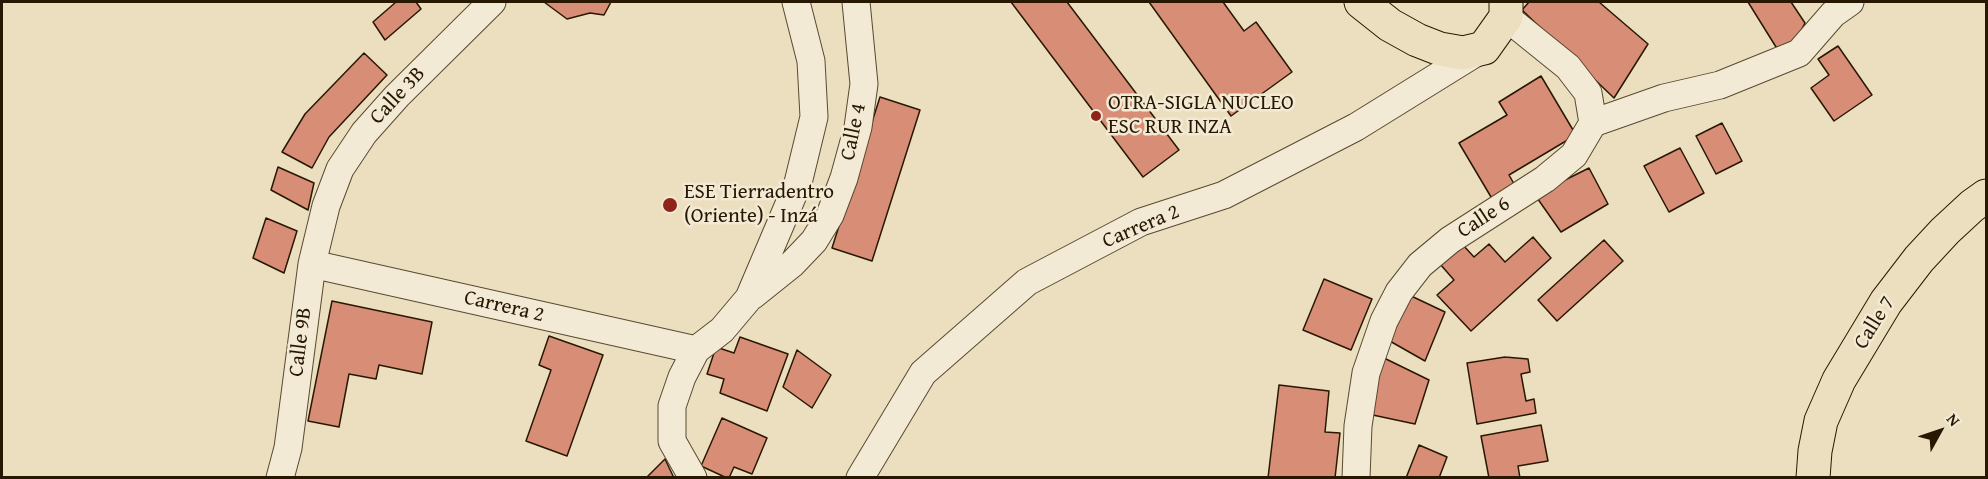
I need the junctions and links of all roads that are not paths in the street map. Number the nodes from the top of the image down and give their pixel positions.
1 (492, 2) edge
2 (796, 2) edge
3 (856, 2) edge
4 (1361, 2) edge
5 (1850, 2) edge
6 (1506, 9) edge
7 (1473, 50) junction
8 (1593, 123) junction
9 (1986, 196) edge
10 (326, 206) joint
11 (312, 264) junction
12 (749, 298) junction
13 (696, 350) junction
14 (280, 477) edge
15 (693, 477) edge
16 (860, 477) edge
17 (1356, 477) edge
18 (1813, 477) edge

1 - 10 street, Calle 3B
2 - 12 street, Calle 4
3 - 12 street, Calle 4
4 - 7 main road
5 - 8 street
6 - 7 main road
6 - 8 street
7 - 16 street, Carrera 2
8 - 17 street, Calle 6
9 - 18 main road, Calle 7
10 - 11 street, Calle 9B
11 - 13 street, Carrera 2
11 - 14 street, Calle 9B
12 - 13 street, Calle 4
13 - 15 street

